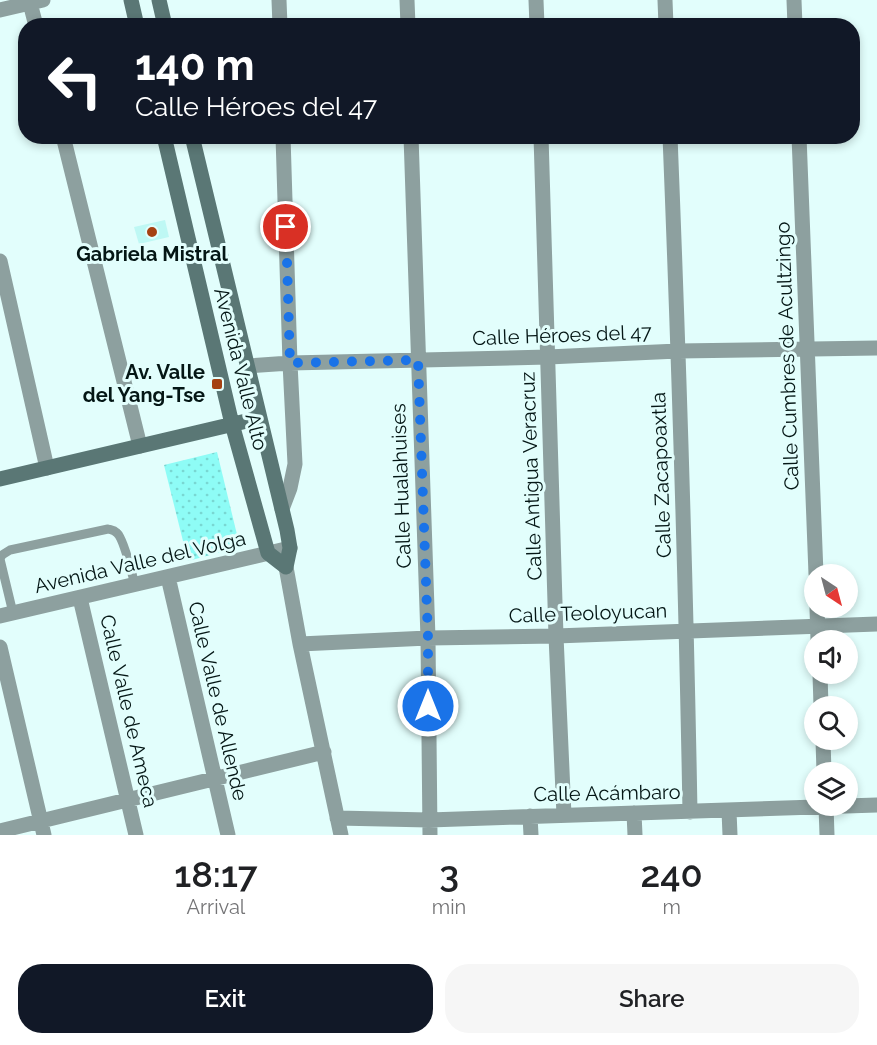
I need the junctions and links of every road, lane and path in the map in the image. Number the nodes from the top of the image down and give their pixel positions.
1 (131, 0) edge
2 (159, 0) edge
3 (279, 0) edge
4 (407, 0) edge
5 (536, 0) edge
6 (665, 0) edge
7 (795, 0) edge
8 (36, 1) edge
9 (0, 10) edge
10 (36, 18) edge
11 (135, 18) edge
12 (163, 18) edge
13 (280, 18) edge
14 (408, 18) edge
15 (537, 18) edge
16 (666, 18) edge
17 (795, 18) edge
18 (65, 144) edge
19 (166, 144) edge
20 (194, 144) edge
21 (283, 144) edge
22 (411, 144) edge
23 (541, 144) edge
24 (669, 144) edge
25 (800, 144) edge
26 (0, 261) edge
27 (877, 348) edge
28 (807, 350) junction
29 (678, 351) junction
30 (548, 357) junction
31 (418, 360) junction
32 (290, 363) junction
33 (248, 366) junction
34 (259, 418) junction
35 (232, 424) junction
36 (140, 446) junction
37 (47, 468) junction
38 (0, 479) edge
39 (282, 509) junction
40 (290, 548) junction
41 (268, 553) junction
42 (816, 564) edge
43 (286, 567) junction
44 (168, 577) junction
45 (135, 585) junction
46 (80, 598) junction
47 (7, 615) edge
48 (877, 624) edge
49 (838, 630) edge
50 (687, 631) junction
51 (804, 633) edge
52 (556, 636) junction
53 (428, 638) junction
54 (300, 644) junction
55 (0, 647) edge
56 (324, 752) junction
57 (214, 778) junction
58 (128, 801) junction
59 (858, 805) edge
60 (877, 805) edge
61 (804, 807) edge
62 (729, 811) junction
63 (690, 812) junction
64 (634, 813) junction
65 (564, 815) junction
66 (530, 816) junction
67 (826, 816) edge
68 (338, 818) junction
69 (430, 827) edge
70 (42, 828) edge
71 (0, 831) edge
72 (136, 835) edge
73 (228, 835) edge
74 (341, 835) edge
75 (531, 835) edge
76 (635, 835) edge
77 (730, 835) edge
78 (827, 835) edge

1 - 11 street
2 - 12 street
3 - 13 street
4 - 14 street
5 - 15 street
6 - 16 street
7 - 17 street
8 - 9 street
8 - 10 street
18 - 36 street
19 - 35 street, Avenida Valle Alto
20 - 33 street, Avenida Valle Alto
21 - 32 street
22 - 31 street, Calle Hualahuises
23 - 30 street, Calle Antigua Veracruz
24 - 29 street, Calle Zacapoaxtla
25 - 28 street, Calle Cumbres de Acultzingo
26 - 37 street
27 - 28 street, Calle Héroes del 47
28 - 29 street, Calle Héroes del 47
28 - 42 street, Calle Cumbres de Acultzingo
29 - 30 street, Calle Héroes del 47
29 - 50 street, Calle Zacapoaxtla
30 - 31 street, Calle Héroes del 47
30 - 52 street, Calle Antigua Veracruz
31 - 32 street, Calle Héroes del 47
31 - 53 street, Calle Hualahuises
32 - 33 street, Calle Héroes del 47
32 - 39 street
33 - 34 street, Avenida Valle Alto
34 - 35 street
34 - 39 street, Avenida Valle Alto
35 - 36 street
35 - 41 street, Avenida Valle Alto
36 - 37 street
37 - 38 street
39 - 40 street, Avenida Valle Alto
40 - 41 street, Avenida Valle del Volga
40 - 43 street, Avenida Valle Alto
41 - 43 street
41 - 44 street, Avenida Valle del Volga
43 - 54 street, Avenida Valle Alto
44 - 45 street, Avenida Valle del Volga
44 - 57 street, Calle Valle de Allende
45 - 46 street, Avenida Valle del Volga
45 - 47 lane
46 - 47 street, Avenida Valle del Volga
46 - 58 street, Calle Valle de Ameca
48 - 49 street, Calle Teoloyucan
50 - 51 street, Calle Teoloyucan
50 - 52 street, Calle Teoloyucan
50 - 63 street, Calle Zacapoaxtla
52 - 53 street, Calle Teoloyucan
52 - 65 street, Calle Antigua Veracruz
53 - 54 street, Calle Teoloyucan
53 - 69 street, Calle Hualahuises
54 - 56 street, Avenida Valle Alto
55 - 70 street
56 - 57 street
56 - 68 street, Avenida Valle Alto
57 - 58 street
57 - 73 street, Calle Valle de Allende
58 - 70 street
58 - 72 street, Calle Valle de Ameca
59 - 60 street, Calle Acámbaro
61 - 62 street, Calle Acámbaro
62 - 63 street, Calle Acámbaro
62 - 77 street
63 - 64 street, Calle Acámbaro
64 - 65 street, Calle Acámbaro
64 - 76 street
65 - 66 street, Calle Acámbaro
66 - 69 street, Calle Acámbaro
66 - 75 street
67 - 78 street
68 - 69 street, Calle Acámbaro
68 - 74 street, Avenida Valle Alto
70 - 71 street

